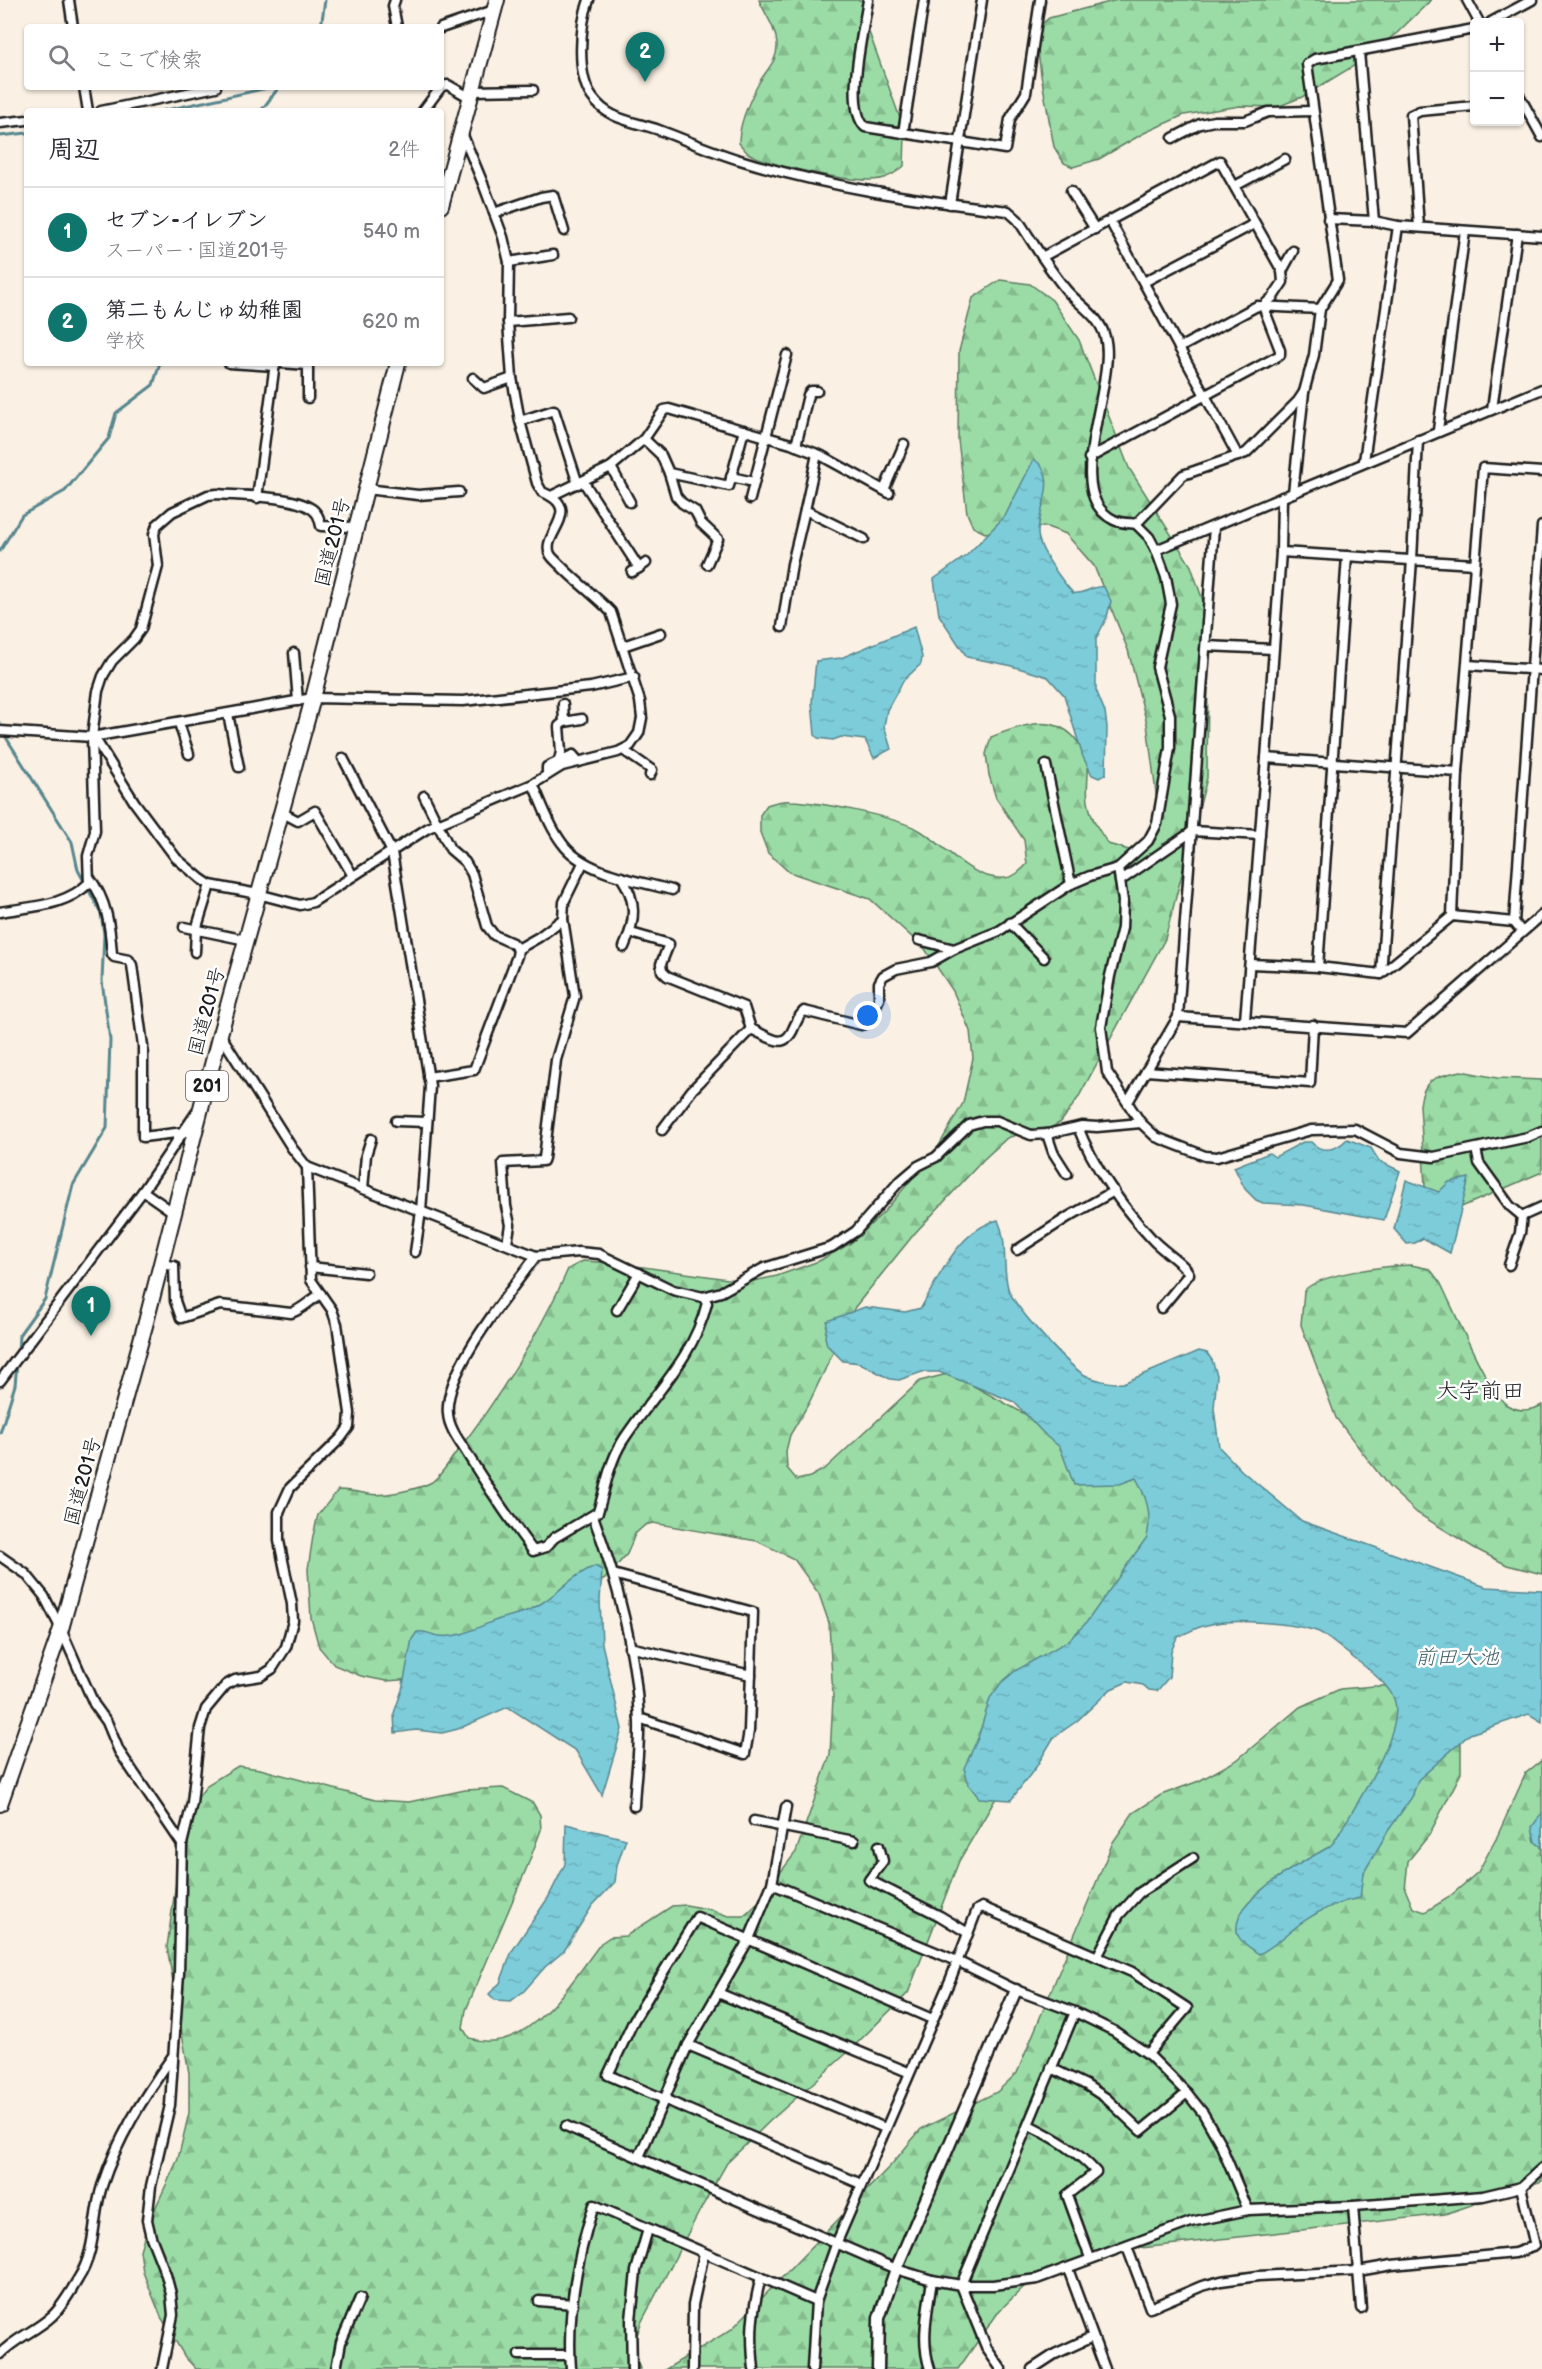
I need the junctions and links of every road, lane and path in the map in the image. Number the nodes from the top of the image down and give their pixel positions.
1 (69, 0) edge
2 (395, 0) edge
3 (589, 0) edge
4 (868, 0) edge
5 (924, 0) edge
6 (982, 0) edge
7 (1040, 0) edge
8 (1467, 0) edge
9 (1532, 0) edge
10 (496, 5) edge
11 (1477, 18) edge
12 (1498, 18) edge
13 (73, 24) edge
14 (397, 24) edge
15 (444, 27) edge
16 (1470, 30) edge
17 (1359, 52) junction
18 (444, 86) edge
19 (84, 90) edge
20 (202, 90) edge
21 (439, 90) edge
22 (533, 90) dead end
23 (470, 94) junction
24 (1470, 106) edge
25 (1524, 107) edge
26 (88, 108) edge
27 (114, 108) edge
28 (425, 108) edge
29 (1313, 111) junction
30 (24, 120) edge
31 (0, 123) edge
32 (462, 132) junction
33 (903, 133) junction
34 (1542, 137) edge
35 (1173, 138) dead end
36 (960, 142) junction
37 (1285, 159) dead end
38 (1235, 186) junction
39 (1071, 191) dead end
40 (444, 195) edge
41 (950, 204) junction
42 (494, 213) junction
43 (1328, 219) junction
44 (1110, 221) junction
45 (1374, 222) junction
46 (1254, 224) junction
47 (1398, 226) junction
48 (1419, 227) junction
49 (1095, 229) junction
50 (564, 231) dead end
51 (1465, 231) junction
52 (1517, 234) junction
53 (1542, 236) edge
54 (1293, 251) dead end
55 (553, 255) dead end
56 (1042, 257) junction
57 (509, 262) junction
58 (1282, 271) junction
59 (1144, 282) junction
60 (1263, 306) junction
61 (1320, 309) junction
62 (568, 317) dead end
63 (508, 322) junction
64 (1179, 348) junction
65 (786, 355) dead end
66 (277, 366) edge
67 (308, 366) edge
68 (397, 366) edge
69 (473, 378) dead end
70 (512, 378) junction
71 (1542, 389) edge
72 (817, 391) dead end
73 (1304, 392) junction
74 (1204, 396) junction
75 (308, 398) dead end
76 (1492, 409) junction
77 (520, 421) junction
78 (744, 430) junction
79 (1438, 430) junction
80 (766, 437) junction
81 (644, 439) junction
82 (1418, 440) junction
83 (904, 444) dead end
84 (796, 446) junction
85 (817, 454) junction
86 (1238, 456) junction
87 (1089, 458) junction
88 (1364, 461) junction
89 (611, 467) junction
90 (1542, 472) edge
91 (669, 473) junction
92 (731, 477) junction
93 (754, 482) junction
94 (580, 483) junction
95 (366, 489) junction
96 (459, 492) dead end
97 (1293, 493) junction
98 (551, 496) junction
99 (1282, 497) junction
100 (257, 498) junction
101 (750, 499) dead end
102 (630, 502) dead end
103 (805, 510) junction
104 (1136, 524) junction
105 (1215, 526) junction
106 (1542, 526) edge
107 (356, 527) junction
108 (864, 539) dead end
109 (1156, 550) junction
110 (1281, 552) junction
111 (1347, 556) junction
112 (1412, 560) junction
113 (707, 564) dead end
114 (1474, 564) junction
115 (639, 568) dead end
116 (782, 627) dead end
117 (661, 633) dead end
118 (623, 646) junction
119 (1206, 646) junction
120 (1273, 649) junction
121 (294, 653) dead end
122 (1468, 665) junction
123 (1532, 669) junction
124 (1542, 670) edge
125 (634, 677) junction
126 (313, 698) junction
127 (298, 701) junction
128 (563, 704) dead end
129 (228, 714) junction
130 (582, 719) dead end
131 (564, 722) junction
132 (179, 723) junction
133 (0, 731) edge
134 (93, 737) junction
135 (623, 750) junction
136 (189, 753) dead end
137 (343, 758) dead end
138 (1266, 758) junction
139 (559, 760) junction
140 (579, 762) junction
141 (1332, 763) junction
142 (1046, 765) dead end
143 (239, 767) dead end
144 (1396, 768) junction
145 (1458, 772) junction
146 (650, 775) dead end
147 (547, 776) junction
148 (533, 784) junction
149 (424, 796) dead end
150 (281, 812) junction
151 (437, 824) junction
152 (1193, 831) junction
153 (1260, 835) junction
154 (392, 852) junction
155 (583, 863) junction
156 (1118, 868) junction
157 (353, 876) junction
158 (620, 876) junction
159 (1120, 881) junction
160 (87, 883) junction
161 (1071, 884) junction
162 (210, 885) junction
163 (672, 890) dead end
164 (258, 894) junction
165 (0, 912) edge
166 (1542, 915) edge
167 (1452, 916) junction
168 (563, 919) junction
169 (1514, 922) junction
170 (1010, 923) junction
171 (184, 927) dead end
172 (196, 930) junction
173 (1522, 932) junction
174 (631, 933) junction
175 (246, 940) junction
176 (919, 940) dead end
177 (624, 947) dead end
178 (518, 949) junction
179 (954, 949) junction
180 (195, 952) dead end
181 (1044, 958) dead end
182 (1251, 964) junction
183 (1318, 967) junction
184 (1381, 974) junction
185 (1178, 1017) junction
186 (1245, 1020) junction
187 (1313, 1025) junction
188 (751, 1029) junction
189 (220, 1034) junction
190 (1146, 1071) junction
191 (428, 1077) junction
192 (1128, 1102) junction
193 (202, 1105) junction
194 (396, 1121) dead end
195 (427, 1122) junction
196 (1141, 1123) junction
197 (1078, 1126) junction
198 (662, 1130) dead end
199 (1542, 1131) edge
200 (184, 1132) junction
201 (1047, 1134) junction
202 (371, 1139) dead end
203 (1476, 1149) junction
204 (307, 1167) junction
205 (1067, 1174) dead end
206 (363, 1189) junction
207 (143, 1191) junction
208 (1114, 1191) junction
209 (1542, 1207) edge
210 (421, 1211) junction
211 (173, 1212) junction
212 (1522, 1216) junction
213 (507, 1243) junction
214 (1017, 1250) dead end
215 (415, 1252) dead end
216 (536, 1256) junction
217 (160, 1264) junction
218 (1509, 1264) dead end
219 (310, 1266) junction
220 (366, 1273) dead end
221 (639, 1273) junction
222 (321, 1294) junction
223 (703, 1297) junction
224 (1161, 1308) dead end
225 (617, 1310) dead end
226 (0, 1381) edge
227 (593, 1516) junction
228 (0, 1556) edge
229 (613, 1574) junction
230 (61, 1629) junction
231 (629, 1647) junction
232 (751, 1675) junction
233 (639, 1718) junction
234 (0, 1804) edge
235 (633, 1806) dead end
236 (786, 1807) dead end
237 (754, 1821) dead end
238 (782, 1826) junction
239 (854, 1841) dead end
240 (182, 1844) junction
241 (879, 1846) dead end
242 (1193, 1858) dead end
243 (772, 1884) junction
244 (968, 1933) junction
245 (749, 1938) junction
246 (1098, 1958) junction
247 (957, 1961) junction
248 (1016, 1990) junction
249 (718, 1994) junction
250 (1074, 2012) junction
251 (932, 2019) junction
252 (688, 2044) junction
253 (1148, 2055) junction
254 (172, 2057) junction
255 (1051, 2068) junction
256 (908, 2072) junction
257 (1187, 2093) junction
258 (664, 2101) junction
259 (1029, 2125) junction
260 (566, 2126) dead end
261 (885, 2128) junction
262 (639, 2157) junction
263 (1542, 2168) edge
264 (861, 2184) junction
265 (1521, 2187) junction
266 (1353, 2206) junction
267 (1248, 2210) junction
268 (648, 2229) junction
269 (837, 2242) junction
270 (1127, 2247) junction
271 (704, 2253) junction
272 (1090, 2258) junction
273 (896, 2269) junction
274 (1068, 2269) junction
275 (1358, 2271) junction
276 (761, 2277) junction
277 (932, 2280) junction
278 (961, 2284) junction
279 (360, 2298) dead end
280 (538, 2301) dead end
281 (816, 2301) junction
282 (573, 2304) junction
283 (1361, 2308) dead end
284 (1092, 2337) junction
285 (0, 2354) edge
286 (519, 2355) dead end
287 (570, 2355) junction
288 (162, 2369) edge
289 (336, 2369) edge
290 (571, 2369) edge
291 (632, 2369) edge
292 (692, 2369) edge
293 (754, 2369) edge
294 (812, 2369) edge
295 (878, 2369) edge
296 (930, 2369) edge
297 (1001, 2369) edge
298 (1032, 2369) edge
299 (1105, 2369) edge

1 - 13 street
2 - 14 street
3 - 41 street
4 - 33 street
5 - 33 street
6 - 36 street
7 - 36 street
8 - 11 street
9 - 12 street
10 - 15 street
10 - 23 highway
16 - 17 street
17 - 29 street
17 - 45 street
18 - 23 street
19 - 26 street
20 - 27 street
21 - 28 street
22 - 23 street
23 - 32 highway
24 - 48 street
25 - 34 street
29 - 35 street
29 - 43 street
30 - 31 street
32 - 40 highway
32 - 42 street
33 - 36 street
36 - 41 street
37 - 38 street
38 - 44 street
38 - 46 street
39 - 49 street
41 - 56 street
42 - 50 street
42 - 57 street
43 - 45 street
43 - 61 street
44 - 49 street
44 - 59 street
45 - 47 street
46 - 58 street
46 - 59 street
47 - 48 street
47 - 88 street
48 - 51 street
49 - 56 street
51 - 52 street
51 - 79 street
52 - 53 street
52 - 76 street
54 - 58 street
55 - 57 street
56 - 87 street
57 - 63 street
58 - 60 street
59 - 64 street
60 - 61 street
60 - 64 street
60 - 74 street
61 - 73 street
62 - 63 street
63 - 70 street
64 - 74 street
65 - 80 street
66 - 100 street
67 - 75 street
68 - 95 highway, 国道201号 / 201
69 - 70 street
70 - 77 street
71 - 76 street
72 - 84 street
73 - 86 street
73 - 97 street
74 - 86 street
74 - 87 street
76 - 79 street
77 - 94 street
77 - 98 street
78 - 80 street
78 - 81 street
78 - 92 street
79 - 82 street
80 - 84 street
80 - 93 street
81 - 89 street
81 - 91 street
82 - 88 street
82 - 112 street
83 - 85 street
84 - 85 street
85 - 103 street
86 - 104 street
87 - 104 street
88 - 97 street
89 - 94 street
89 - 102 street
90 - 114 street
91 - 92 street
91 - 113 street
92 - 93 street
93 - 101 street
94 - 98 street
94 - 115 street
95 - 96 street
95 - 107 highway, 国道201号 / 201
97 - 99 street
98 - 118 street
99 - 105 street
99 - 110 street
100 - 107 street
100 - 134 street
103 - 108 street
103 - 116 street
104 - 109 street
105 - 109 street
105 - 119 street
106 - 123 street
107 - 126 highway, 国道201号 / 201
109 - 156 street
110 - 111 street
110 - 120 street
111 - 112 street
111 - 141 street
112 - 114 street
112 - 144 street
114 - 122 street
117 - 118 street
118 - 125 street
119 - 120 street
119 - 152 street
120 - 138 street
121 - 127 street
122 - 123 street
122 - 145 street
123 - 124 street
123 - 169 street
125 - 126 street
125 - 135 street
126 - 127 street
126 - 150 highway, 国道201号 / 201
127 - 129 street
128 - 131 street
129 - 132 street
129 - 143 street
130 - 131 street
131 - 139 street
132 - 134 street
132 - 136 street
133 - 134 street
134 - 160 street
134 - 162 street
135 - 140 street
135 - 146 street
137 - 154 street
138 - 141 street
138 - 153 street
139 - 140 street
139 - 147 street
140 - 147 street
141 - 144 street
141 - 183 street
142 - 161 street
144 - 145 street
144 - 184 street
145 - 167 street
147 - 148 street
148 - 151 street
148 - 155 street
149 - 151 street
150 - 157 street
150 - 164 highway, 国道201号 / 201
151 - 154 street
151 - 178 street
152 - 153 street
152 - 159 street
152 - 185 street
153 - 182 street
154 - 157 street
154 - 191 street
155 - 158 street
155 - 168 street
156 - 159 street
156 - 161 street
157 - 164 street
158 - 163 street
158 - 174 street
159 - 192 street
160 - 165 street
160 - 200 street
161 - 170 street
162 - 164 street
162 - 172 street
164 - 175 highway, 国道201号 / 201
166 - 173 street
167 - 169 street
167 - 184 street
168 - 178 street
168 - 213 street
169 - 173 street
170 - 179 street
170 - 181 street
171 - 172 street
172 - 175 street
172 - 180 street
173 - 187 street
174 - 177 street
174 - 188 street
175 - 189 highway, 国道201号 / 201
176 - 179 street
178 - 191 street
179 - 188 street
182 - 183 street
182 - 186 street
183 - 184 street
185 - 186 street
185 - 190 street
186 - 187 street
187 - 190 street
188 - 198 street
189 - 193 highway, 国道201号 / 201
189 - 204 street
190 - 192 street
191 - 195 street
192 - 196 street
193 - 200 street
193 - 211 highway, 国道201号 / 201
194 - 195 street
195 - 210 street
196 - 197 street
196 - 203 street
197 - 201 street
197 - 208 street
199 - 203 street
200 - 207 street
201 - 205 street
201 - 223 street
202 - 206 street
203 - 212 street
204 - 206 street
204 - 219 street
206 - 210 street
207 - 211 street
207 - 226 street
208 - 214 street
208 - 224 street
209 - 212 street
210 - 213 street
210 - 215 street
211 - 217 highway, 国道201号 / 201
212 - 218 street
213 - 216 street
216 - 221 street
216 - 227 street
217 - 222 street
217 - 230 highway, 国道201号 / 201
219 - 220 street
219 - 222 street
221 - 223 street
221 - 225 street
222 - 240 street
223 - 227 street
227 - 229 street
228 - 230 street
229 - 231 street
229 - 232 street
230 - 234 highway, 国道201号 / 201
230 - 240 street
231 - 232 street
231 - 233 street
232 - 233 street
233 - 235 street
236 - 238 street
237 - 238 street
238 - 239 street
238 - 243 street
240 - 254 street
241 - 244 street
242 - 246 street
243 - 245 street
243 - 247 street
244 - 246 street
244 - 247 street
245 - 249 street
245 - 251 street
245 - 258 street
246 - 253 street
247 - 248 street
247 - 251 street
248 - 250 street
248 - 273 street
249 - 252 street
249 - 256 street
250 - 253 street
250 - 255 street
251 - 256 street
252 - 258 street
252 - 261 street
253 - 257 street
254 - 285 street
254 - 288 street
255 - 257 street
255 - 259 street
256 - 261 street
257 - 267 street
258 - 262 street
258 - 264 street
259 - 272 street
259 - 278 street
260 - 262 street
261 - 264 street
262 - 269 street
263 - 265 street
264 - 269 street
265 - 266 street
265 - 275 street
266 - 267 street
266 - 275 street
267 - 270 street
268 - 271 street
268 - 282 street
268 - 291 street
269 - 273 street
269 - 281 street
270 - 272 street
270 - 275 street
271 - 276 street
271 - 292 street
272 - 274 street
273 - 277 street
273 - 295 street
274 - 278 street
274 - 284 street
275 - 283 street
276 - 281 street
276 - 293 street
277 - 278 street
277 - 296 street
278 - 297 street
279 - 289 street
280 - 282 street
281 - 294 street
282 - 287 street
284 - 298 street
284 - 299 street
286 - 287 street
287 - 290 street

